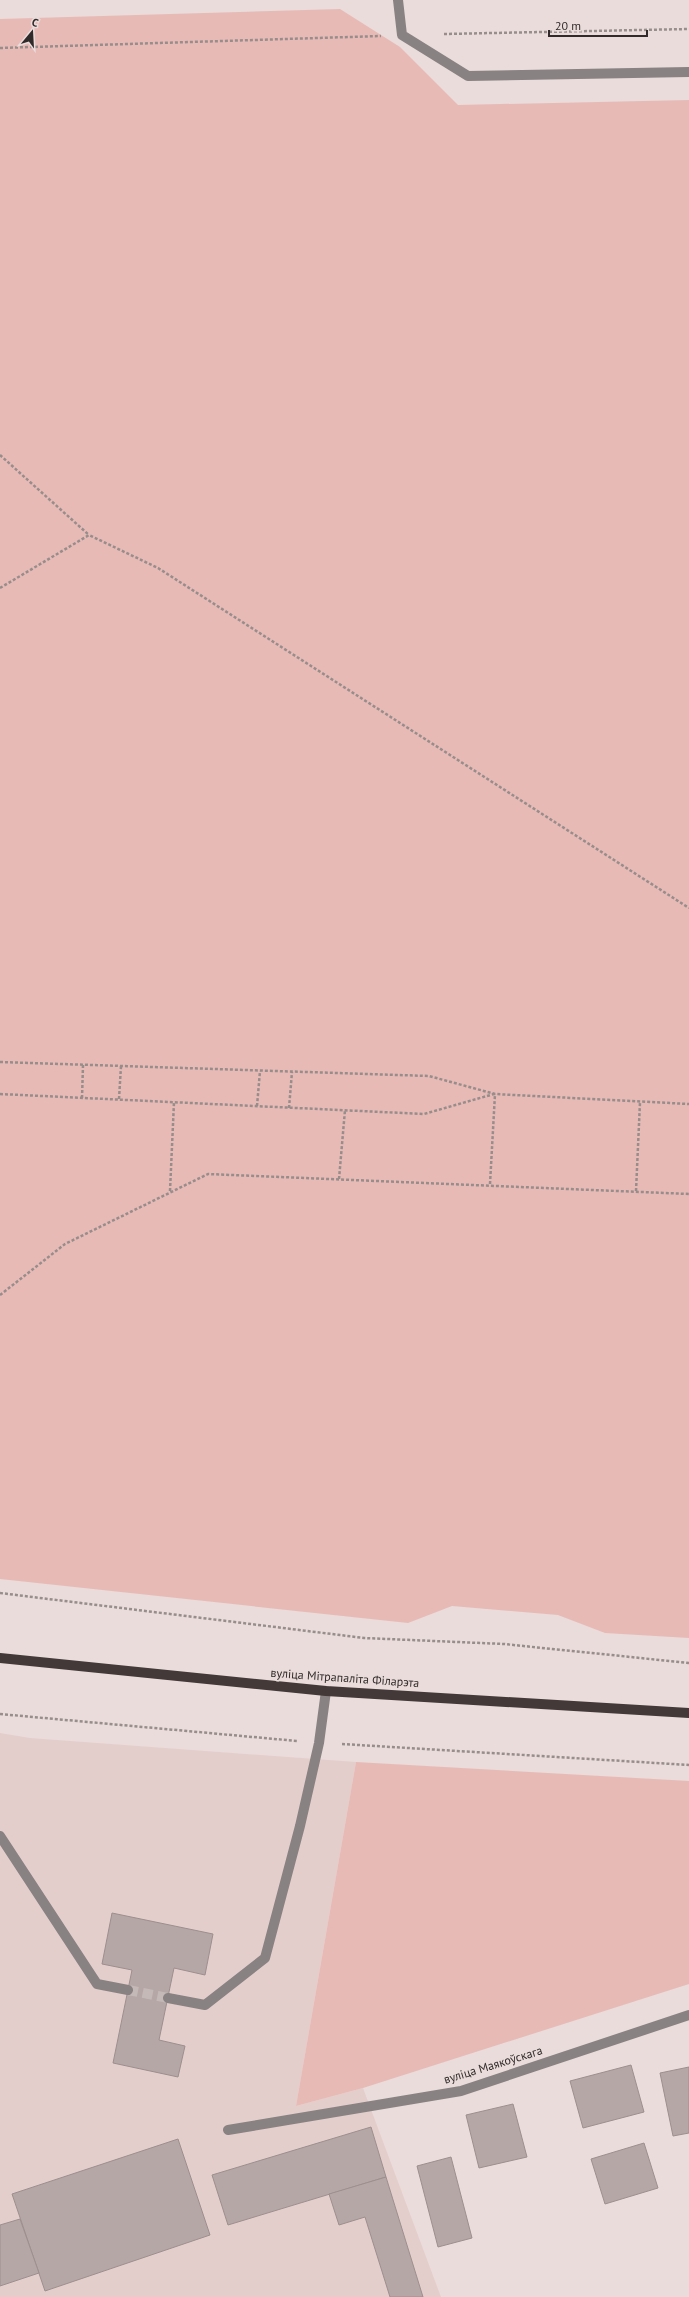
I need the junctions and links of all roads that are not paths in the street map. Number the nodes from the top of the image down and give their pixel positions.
1 (398, 0) edge
2 (689, 72) edge
3 (0, 1658) edge
4 (326, 1691) junction
5 (689, 1713) edge
6 (0, 1836) edge
7 (128, 1990) tunnel mouth
8 (168, 1998) tunnel mouth
9 (689, 2015) edge
10 (228, 2130) dead end

1 - 2 street
3 - 4 main road, вуліца Мітрапаліта Філарэта
4 - 5 main road, вуліца Мітрапаліта Філарэта
4 - 8 street
6 - 7 street
9 - 10 street, вуліца Маякоўскага

